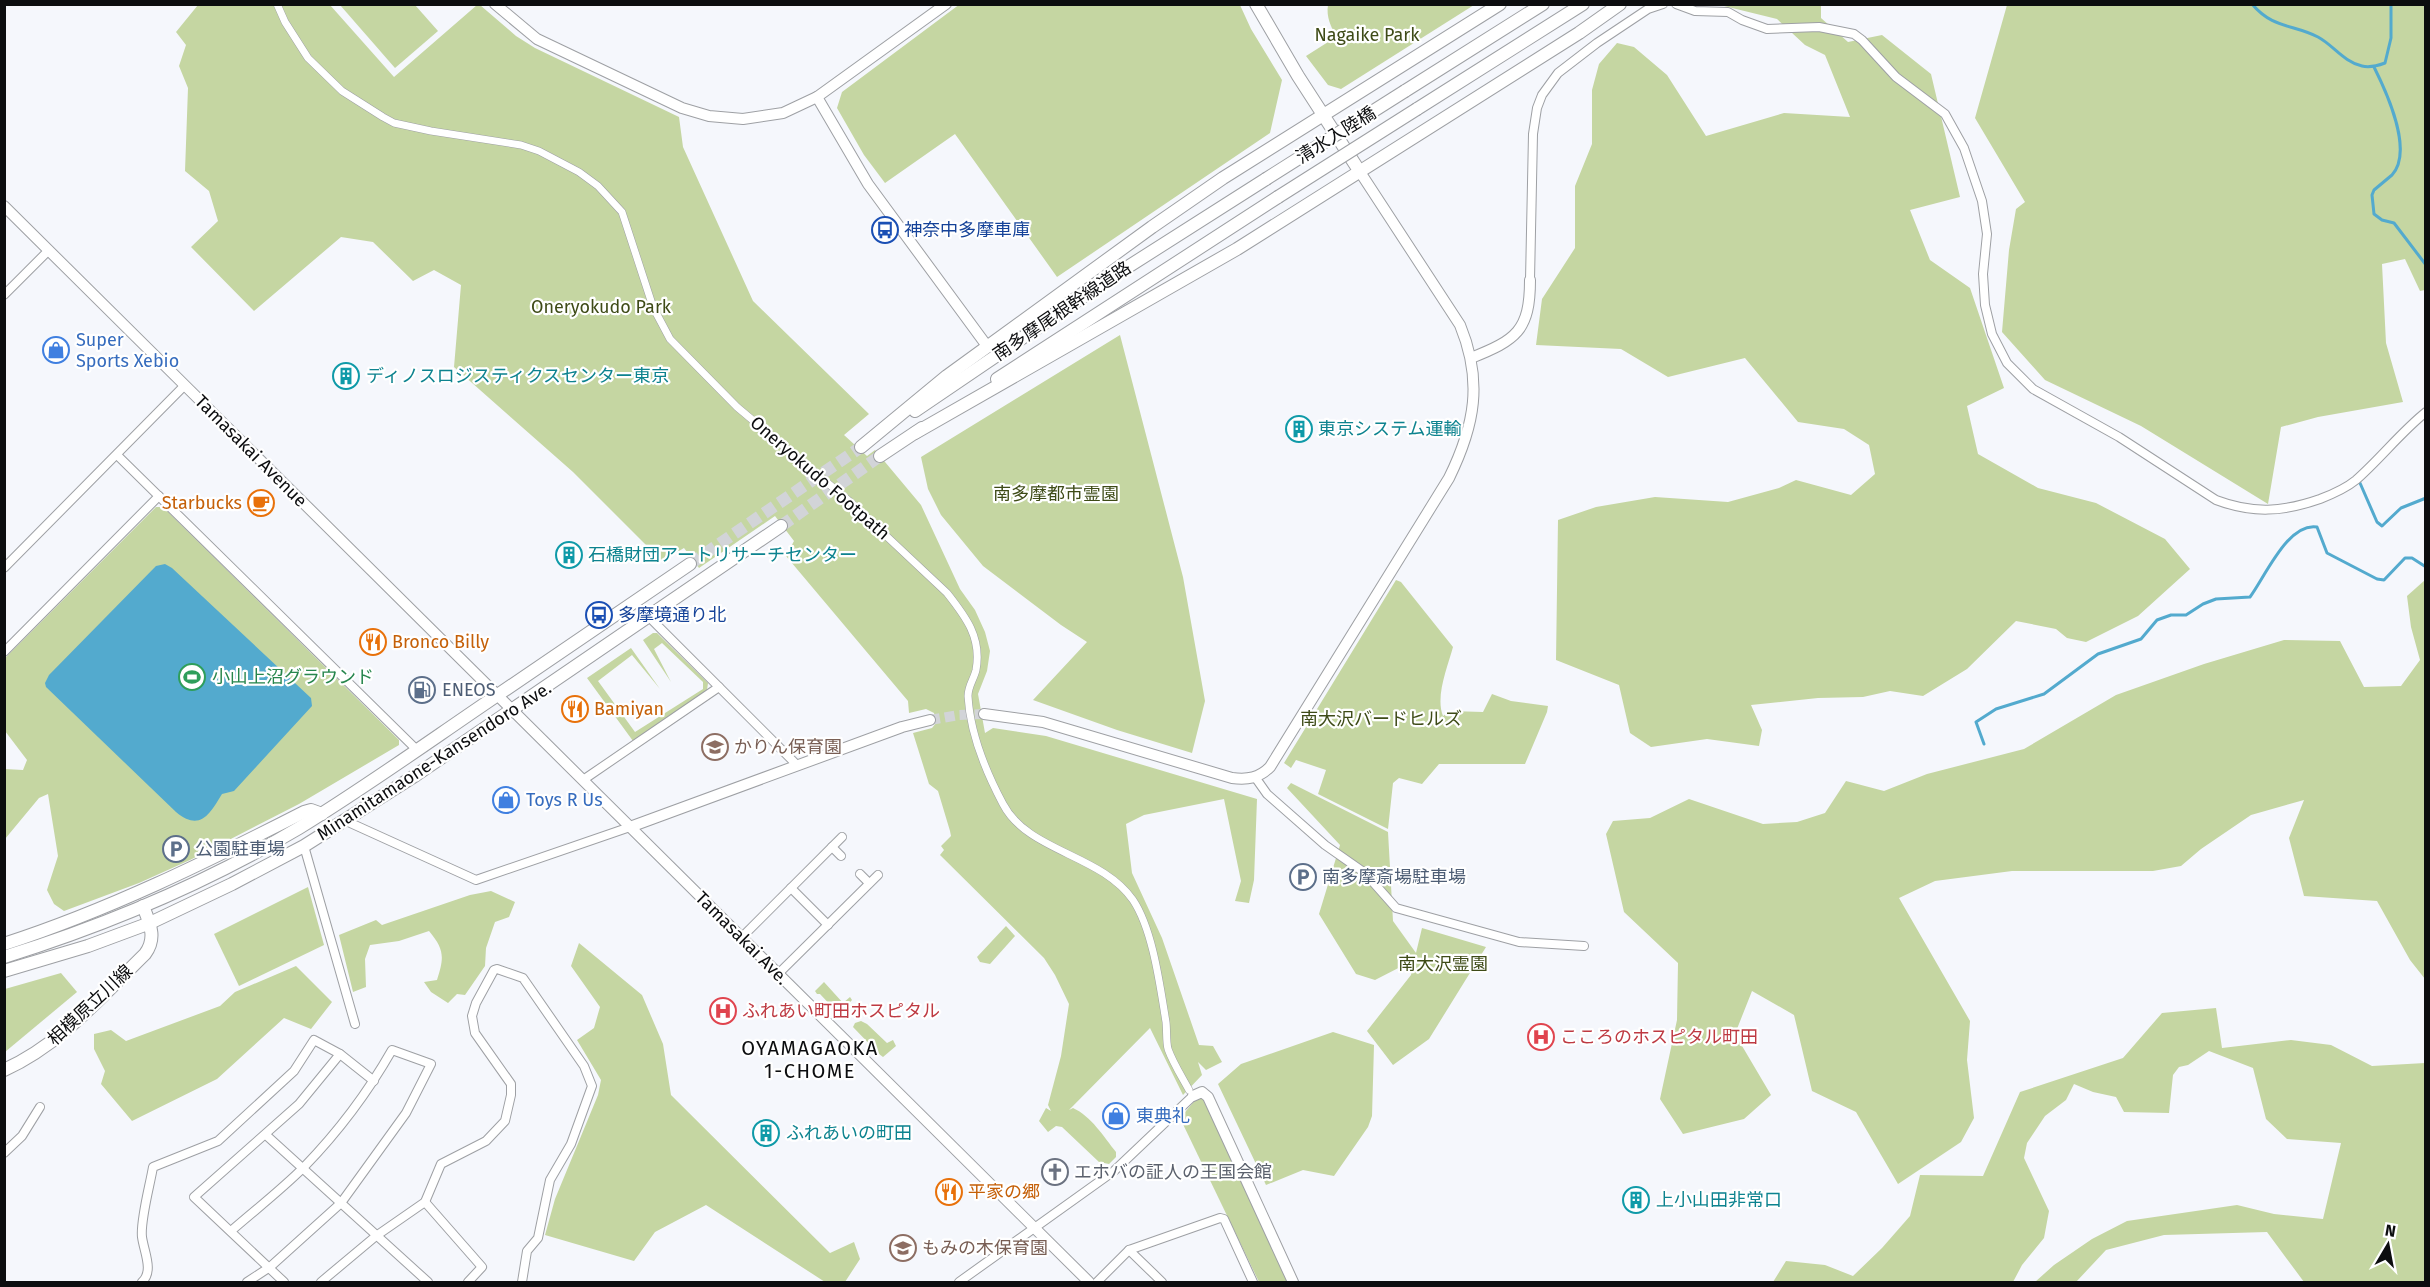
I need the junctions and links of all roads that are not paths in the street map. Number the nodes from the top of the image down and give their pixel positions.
1 (277, 4) edge
2 (495, 4) edge
3 (946, 4) edge
4 (1256, 4) edge
5 (1500, 4) edge
6 (1543, 4) edge
7 (1583, 4) edge
8 (1620, 4) edge
9 (1663, 4) edge
10 (1676, 4) edge
11 (817, 98) junction
12 (1324, 116) junction
13 (1360, 172) junction
14 (1266, 179) joint
15 (1278, 197) joint
16 (4, 206) edge
17 (49, 250) junction
18 (1530, 280) joint
19 (4, 295) edge
20 (987, 346) junction
21 (1471, 358) junction
22 (185, 385) junction
23 (2426, 412) edge
24 (915, 433) junction
25 (117, 454) junction
26 (880, 456) tunnel mouth
27 (159, 496) junction
28 (781, 526) tunnel mouth
29 (690, 564) tunnel mouth
30 (4, 568) edge
31 (649, 616) junction
32 (4, 652) edge
33 (719, 687) junction
34 (498, 696) junction
35 (512, 710) junction
36 (984, 714) tunnel mouth
37 (930, 720) tunnel mouth
38 (418, 751) junction
39 (797, 765) junction
40 (1255, 777) junction
41 (583, 780) junction
42 (322, 813) junction
43 (346, 821) junction
44 (630, 827) junction
45 (842, 837) dead end
46 (304, 846) junction
47 (832, 847) junction
48 (842, 856) dead end
49 (860, 874) dead end
50 (878, 875) dead end
51 (869, 883) junction
52 (791, 888) junction
53 (143, 906) junction
54 (150, 923) junction
55 (828, 925) junction
56 (741, 938) junction
57 (4, 944) edge
58 (1584, 946) dead end
59 (4, 957) edge
60 (4, 971) edge
61 (778, 974) junction
62 (354, 1024) dead end
63 (340, 1054) junction
64 (4, 1070) edge
65 (374, 1081) junction
66 (1191, 1093) junction
67 (40, 1107) dead end
68 (266, 1135) junction
69 (4, 1153) edge
70 (303, 1168) junction
71 (424, 1202) junction
72 (341, 1203) junction
73 (1034, 1229) junction
74 (231, 1231) junction
75 (376, 1236) junction
76 (1129, 1250) junction
77 (270, 1267) junction
78 (142, 1282) edge
79 (247, 1282) edge
80 (284, 1282) edge
81 (321, 1282) edge
82 (428, 1282) edge
83 (468, 1282) edge
84 (522, 1282) edge
85 (959, 1282) edge
86 (1089, 1282) edge
87 (1097, 1282) edge
88 (1162, 1282) edge
89 (1253, 1282) edge
90 (1293, 1282) edge

1 - 66 street, Oneryokudo Footpath
2 - 11 street
3 - 11 street
4 - 12 main road
5 - 12 main road
6 - 14 main road, 清水入陸橋, bridge
7 - 15 main road, 清水入陸橋, bridge
8 - 13 main road
9 - 18 street
10 - 23 street
11 - 20 street
12 - 13 main road
12 - 20 main road
13 - 21 street
13 - 24 main road
14 - 20 main road, 南多摩尾根幹線道路
15 - 24 main road, 南多摩尾根幹線道路
16 - 17 street, Tamasakai Avenue
17 - 19 street
17 - 22 street, Tamasakai Avenue
18 - 21 street
21 - 40 street
22 - 25 street
22 - 34 street, Tamasakai Avenue
24 - 26 main road, 南多摩尾根幹線道路
25 - 27 street
25 - 30 street
27 - 32 street
27 - 38 street
28 - 31 main road, Minamitamaone-Kansendoro Ave.
29 - 34 main road, Minamitamaone-Kansendoro Ave.
31 - 33 street
31 - 35 main road, Minamitamaone-Kansendoro Ave.
33 - 39 street
33 - 41 street
34 - 35 street, Tamasakai Ave.
34 - 38 main road, Minamitamaone-Kansendoro Ave.
35 - 41 street, Tamasakai Ave.
35 - 43 main road, Minamitamaone-Kansendoro Ave.
36 - 40 street
37 - 39 street
38 - 42 main road, Minamitamaone-Kansendoro Ave.
39 - 44 street
40 - 58 street
41 - 44 street, Tamasakai Ave.
42 - 53 main road, Minamitamaone-Kansendoro Ave.
42 - 57 main road
43 - 44 street
43 - 46 main road, Minamitamaone-Kansendoro Ave.
44 - 56 street, Tamasakai Ave.
45 - 47 street
46 - 54 main road, Minamitamaone-Kansendoro Ave.
46 - 62 street
47 - 48 street
47 - 52 street
49 - 51 street
50 - 51 street
51 - 55 street
52 - 55 street
52 - 56 street
53 - 54 main road
53 - 59 main road, Minamitamaone-Kansendoro Ave.
54 - 60 main road, Minamitamaone-Kansendoro Ave.
54 - 64 main road, 相模原立川線
55 - 61 street
56 - 61 street, Tamasakai Ave.
61 - 73 street, Tamasakai Ave.
63 - 65 street
63 - 68 street
63 - 78 street
65 - 70 street
65 - 72 street
66 - 73 street
66 - 90 street
67 - 69 street
68 - 70 street
68 - 74 street
70 - 72 street
70 - 74 street
71 - 75 street
71 - 83 street
71 - 84 street
72 - 75 street
72 - 77 street
73 - 85 street
73 - 86 street, Tamasakai Ave.
74 - 77 street
75 - 81 street
75 - 82 street
76 - 87 street
76 - 88 street
76 - 89 street
77 - 79 street
77 - 80 street

